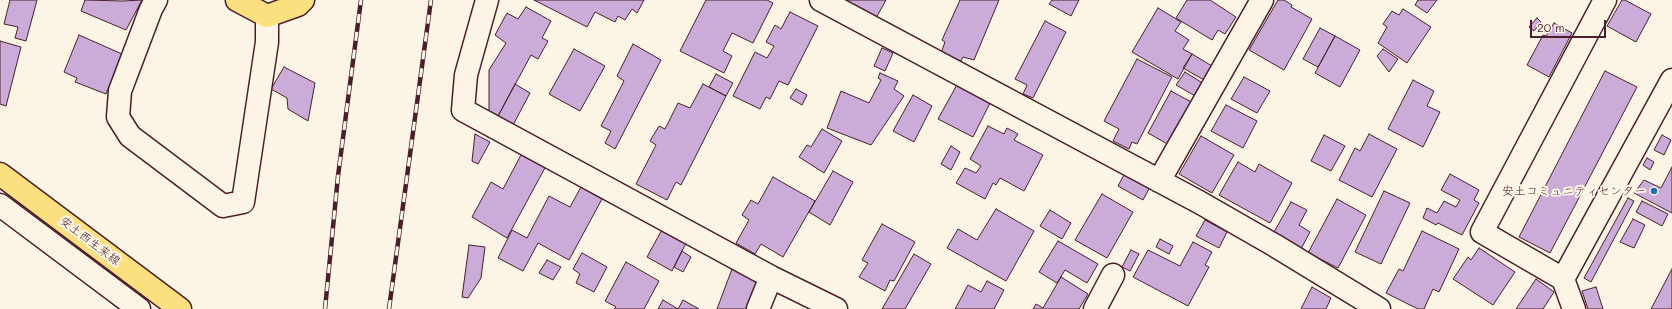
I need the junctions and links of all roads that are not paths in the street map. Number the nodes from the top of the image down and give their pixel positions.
1 (156, 0) edge
2 (237, 0) edge
3 (303, 0) edge
4 (487, 0) edge
5 (821, 0) edge
6 (1262, 0) edge
7 (1605, 0) edge
8 (267, 16) junction
9 (1672, 80) edge
10 (0, 174) edge
11 (1159, 181) junction
12 (0, 205) edge
13 (1113, 275) dead end
14 (771, 277) junction
15 (1564, 279) junction
16 (139, 309) edge
17 (180, 309) edge
18 (758, 309) edge
19 (836, 309) edge
20 (1095, 309) edge
21 (1379, 309) edge
22 (1574, 309) edge

1 - 8 street
2 - 8 main road
3 - 8 main road
4 - 14 street
5 - 11 street
6 - 11 street
7 - 15 street
9 - 15 street
10 - 17 main road, 安土西生来線
11 - 21 street
12 - 16 street
13 - 20 street
14 - 18 street
14 - 19 street
15 - 22 street

